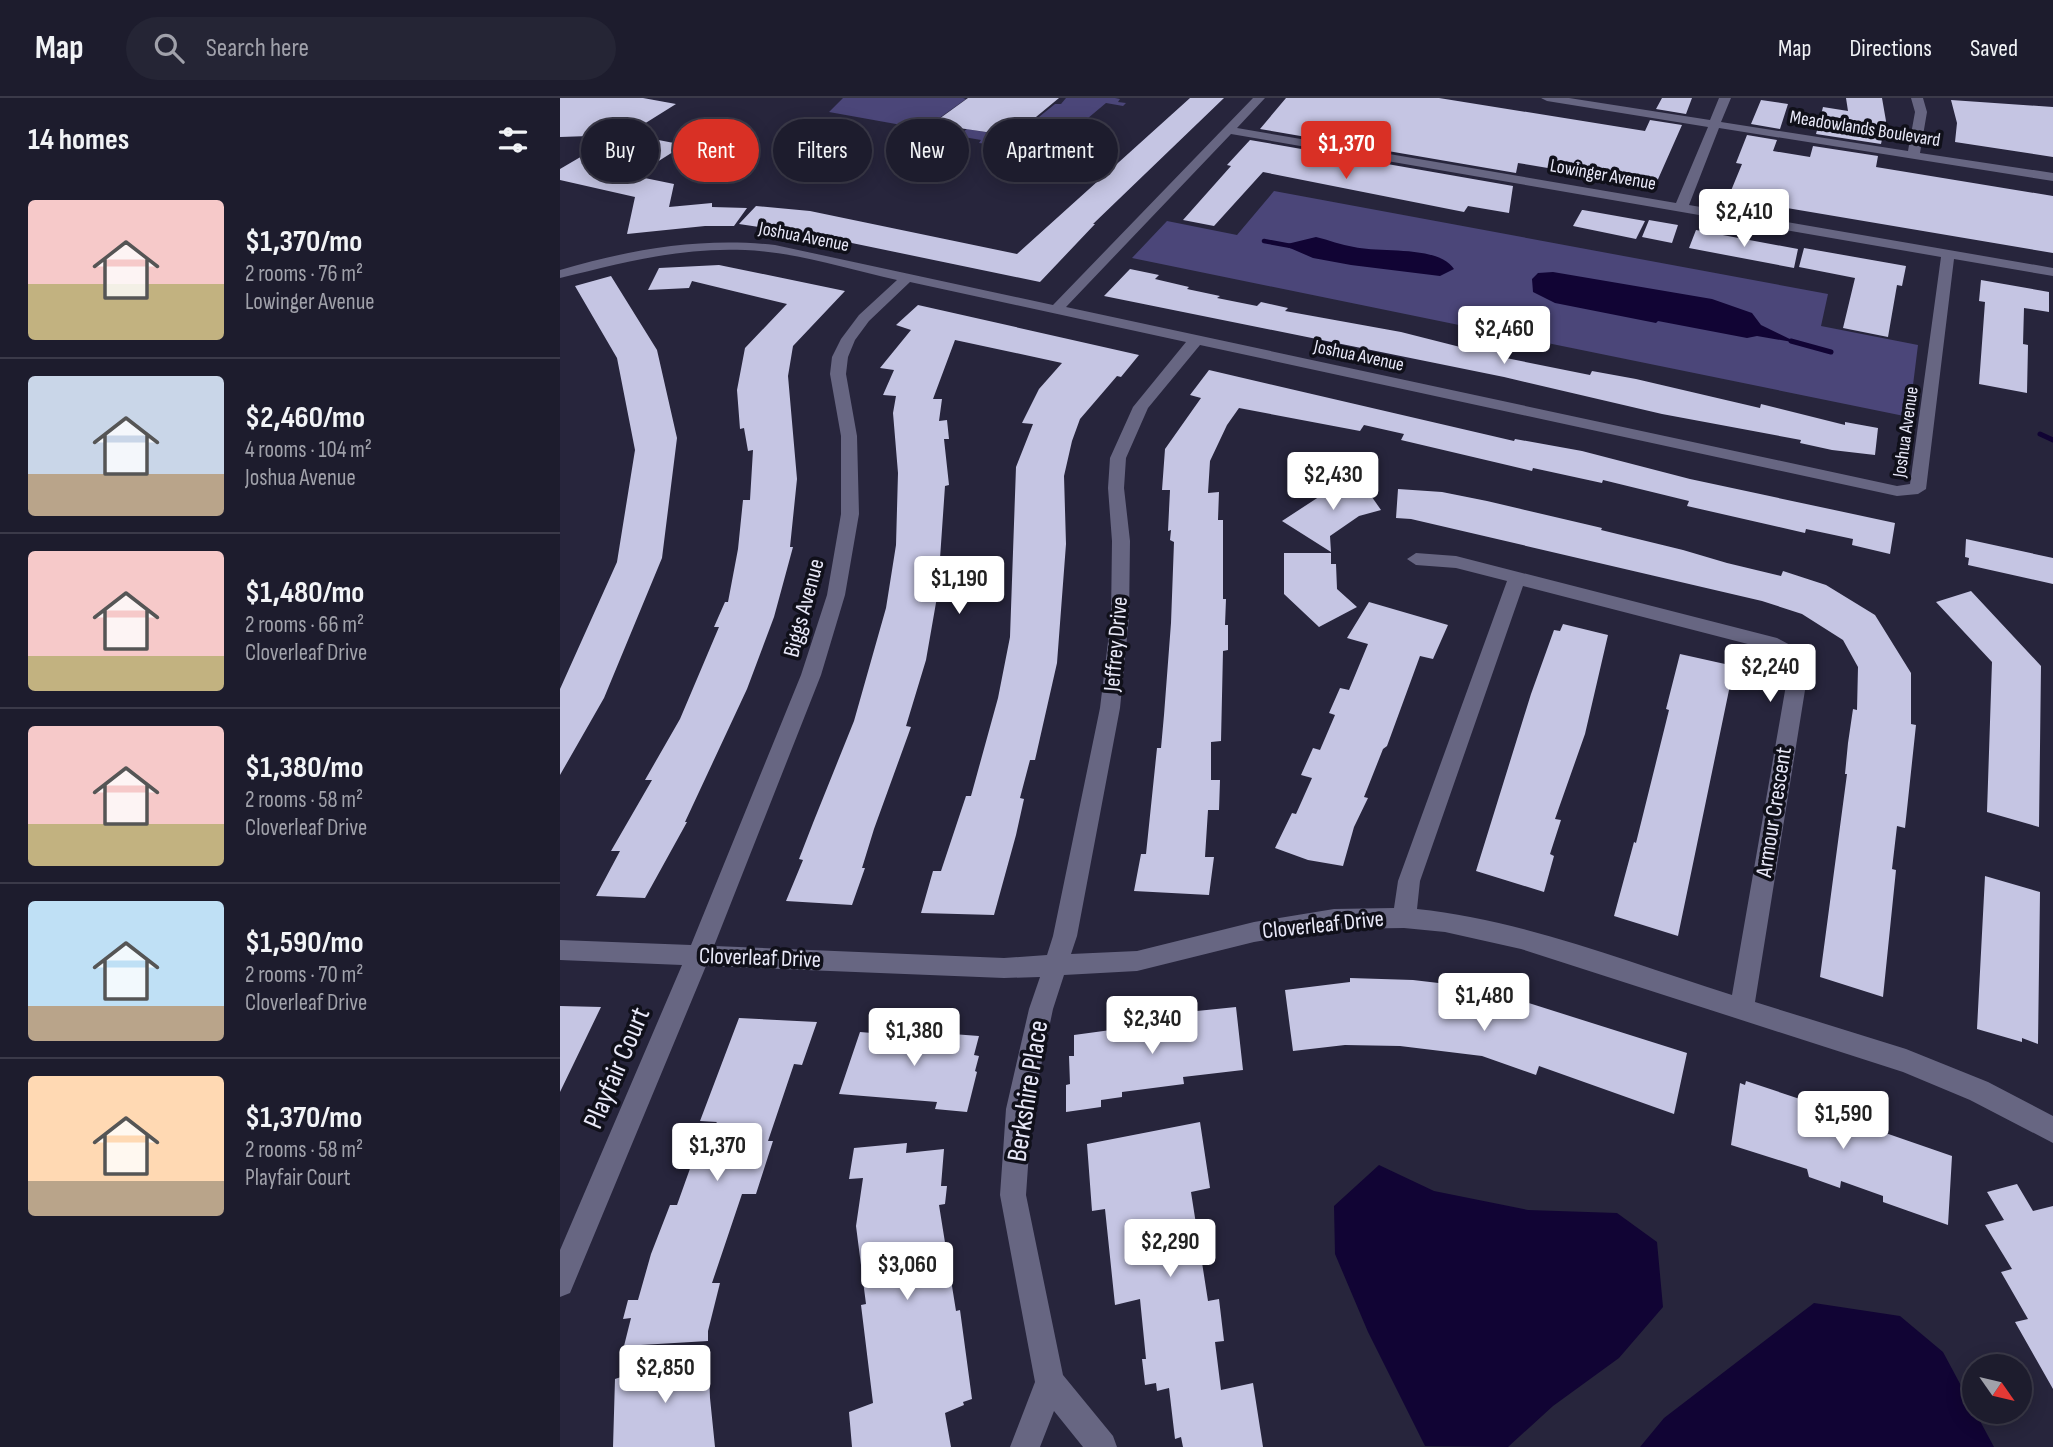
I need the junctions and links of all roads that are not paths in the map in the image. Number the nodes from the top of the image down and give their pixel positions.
1 (1259, 98) edge
2 (1547, 98) edge
3 (1725, 98) edge
4 (1917, 98) edge
5 (1716, 124) junction
6 (1228, 130) junction
7 (1914, 154) junction
8 (2053, 177) edge
9 (1681, 208) junction
10 (1948, 254) junction
11 (2053, 272) edge
12 (560, 274) edge
13 (907, 278) junction
14 (1056, 309) junction
15 (1196, 340) junction
16 (1416, 559) dead end
17 (1517, 578) junction
18 (1404, 918) junction
19 (560, 950) edge
20 (698, 955) junction
21 (1055, 967) junction
22 (1742, 1009) junction
23 (2053, 1130) edge
24 (560, 1283) edge
25 (1050, 1382) junction
26 (1025, 1447) edge
27 (1102, 1447) edge

1 - 6 street
2 - 5 street, Meadowlands Boulevard
3 - 5 street
4 - 7 street
5 - 7 street, Meadowlands Boulevard
5 - 9 street
6 - 9 street, Lowinger Avenue
6 - 14 street
7 - 8 street, Meadowlands Boulevard
9 - 10 street, Lowinger Avenue
10 - 11 street, Lowinger Avenue
10 - 15 street, Joshua Avenue
12 - 13 street, Joshua Avenue
13 - 14 street, Joshua Avenue
13 - 20 street, Biggs Avenue
14 - 15 street, Joshua Avenue
15 - 21 street, Jeffrey Drive
16 - 17 street, Armour Crescent
17 - 18 street
17 - 22 street, Armour Crescent
18 - 21 street, Cloverleaf Drive
18 - 22 street, Cloverleaf Drive
19 - 20 street, Cloverleaf Drive
20 - 21 street, Cloverleaf Drive
20 - 24 street, Playfair Court
21 - 25 street, Berkshire Place
22 - 23 street, Cloverleaf Drive
25 - 26 street
25 - 27 street, Berkshire Place

